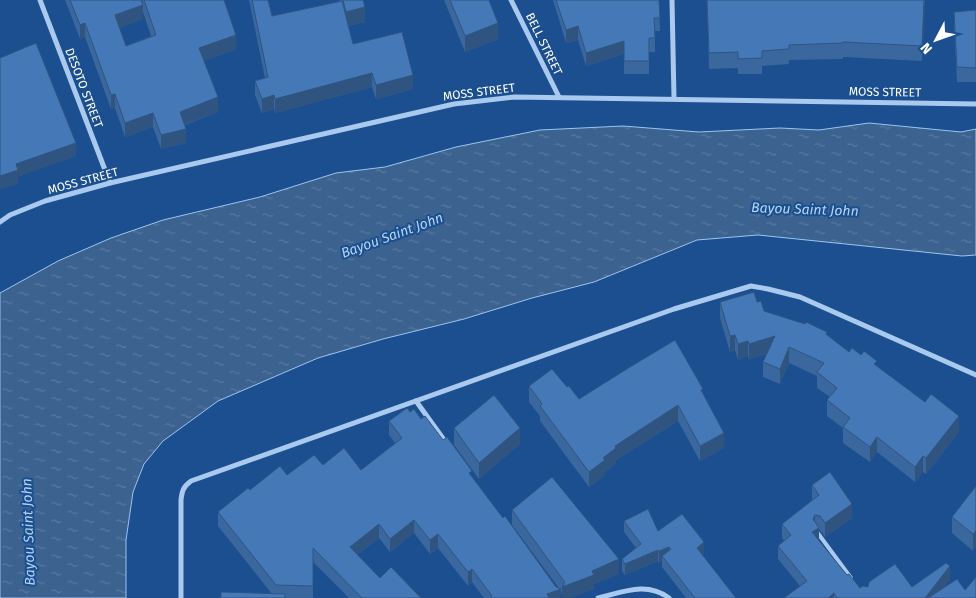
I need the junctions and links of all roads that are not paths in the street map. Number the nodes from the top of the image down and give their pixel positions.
1 (40, 0) edge
2 (511, 0) edge
3 (672, 0) edge
4 (559, 97) junction
5 (674, 98) junction
6 (976, 104) edge
7 (110, 183) junction
8 (0, 222) edge
9 (976, 376) edge
10 (416, 400) junction
11 (451, 448) edge
12 (817, 532) edge
13 (855, 583) edge
14 (181, 598) edge
15 (598, 598) edge
16 (669, 598) edge

1 - 7 street, DESOTO STREET
2 - 4 street, BELL STREET
3 - 5 street
4 - 5 street, MOSS STREET
4 - 7 street, MOSS STREET
5 - 6 street, MOSS STREET
7 - 8 street, MOSS STREET
9 - 10 street
10 - 11 street
10 - 14 street
12 - 13 lane
15 - 16 street

